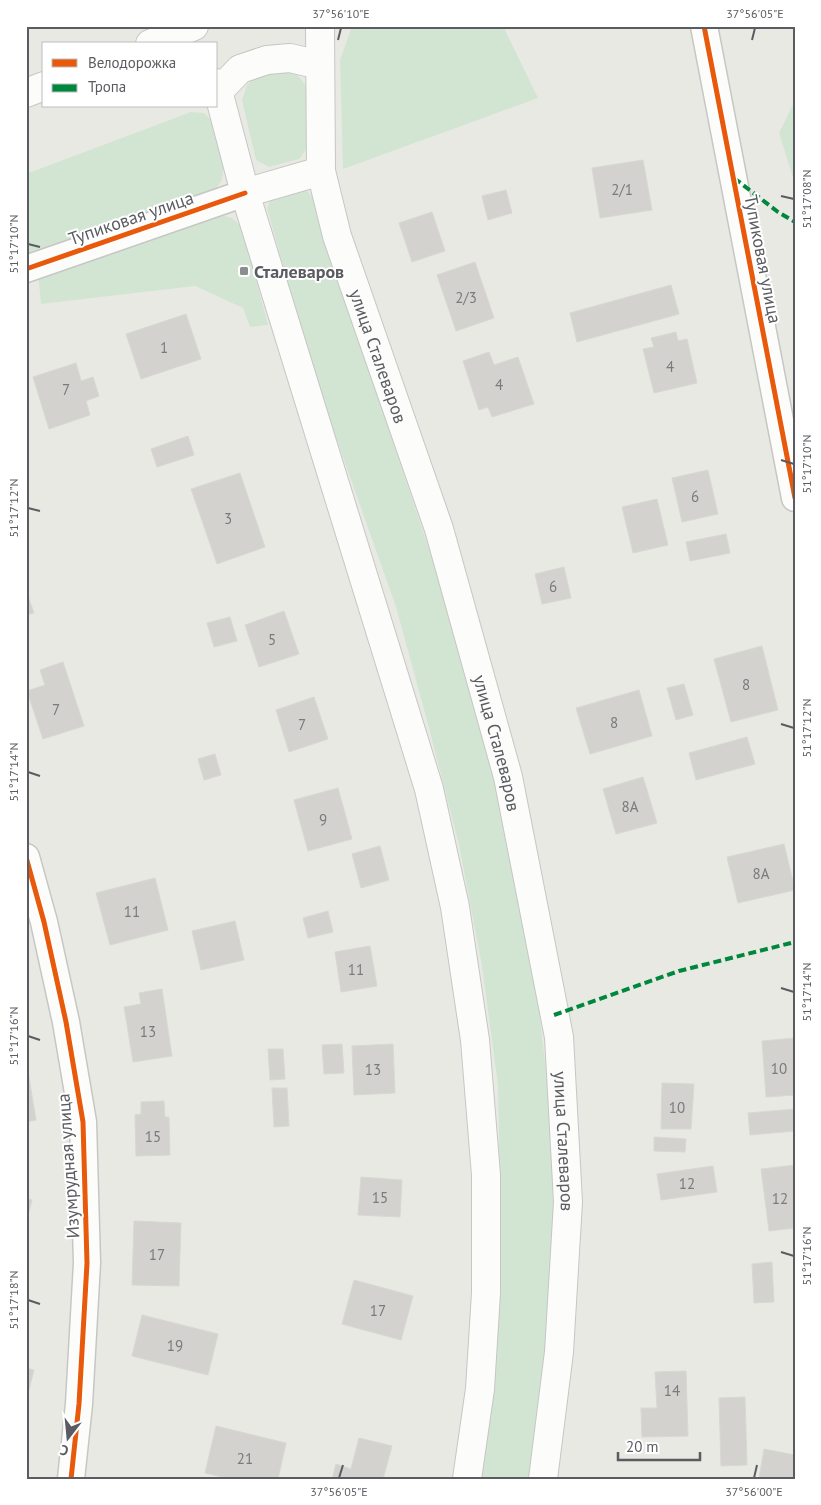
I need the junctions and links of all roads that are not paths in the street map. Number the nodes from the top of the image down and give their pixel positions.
1 (194, 26) edge
2 (202, 26) edge
3 (320, 26) edge
4 (704, 26) edge
5 (155, 42) edge
6 (206, 42) edge
7 (320, 65) junction
8 (218, 86) edge
9 (42, 87) edge
10 (218, 91) edge
11 (26, 93) edge
12 (321, 171) junction
13 (245, 192) junction
14 (26, 269) edge
15 (795, 498) edge
16 (26, 857) edge
17 (72, 1479) edge
18 (467, 1479) edge
19 (543, 1479) edge

1 - 5 main road
2 - 6 main road
3 - 7 main road, улица Сталеваров
4 - 15 street, Тупиковая улица
7 - 8 main road
7 - 12 main road, улица Сталеваров
9 - 11 main road
10 - 13 main road
12 - 13 main road
12 - 19 main road, улица Сталеваров
13 - 14 street, Тупиковая улица
13 - 18 main road
16 - 17 street, Изумрудная улица

